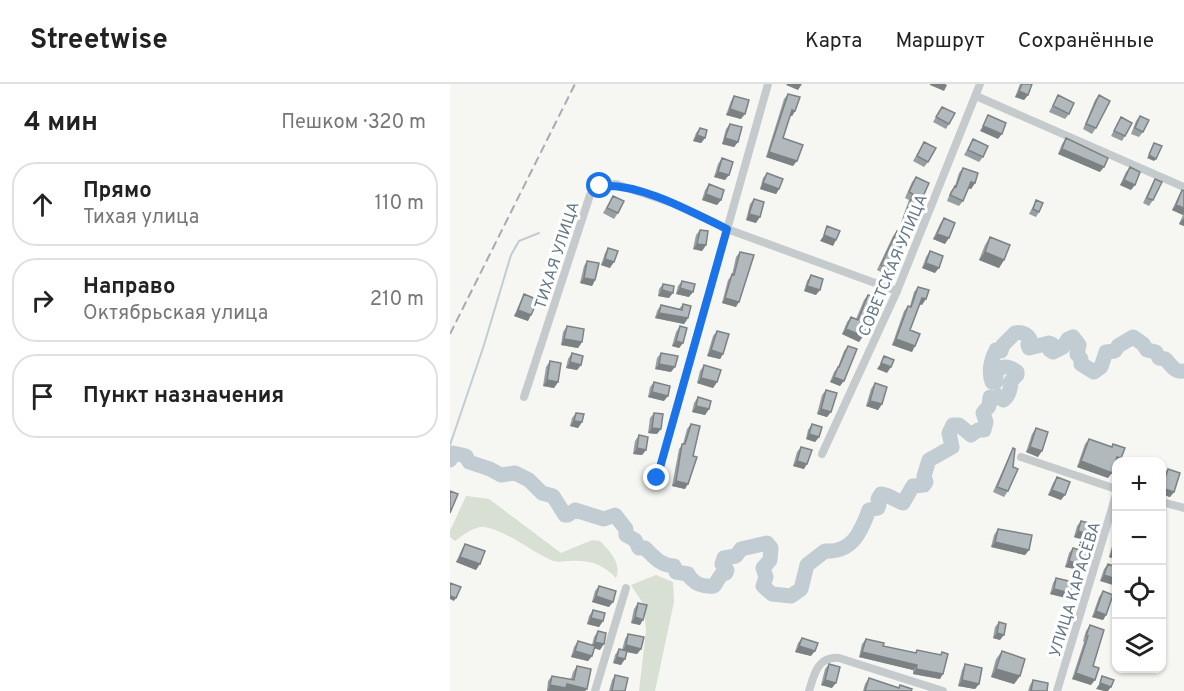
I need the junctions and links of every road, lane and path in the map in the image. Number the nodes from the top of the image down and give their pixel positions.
1 (768, 84) edge
2 (980, 84) edge
3 (976, 96) junction
4 (1184, 187) edge
5 (727, 229) junction
6 (897, 291) junction
7 (524, 397) dead end
8 (822, 454) dead end
9 (1021, 457) dead end
10 (657, 478) dead end
11 (1112, 488) edge
12 (1166, 503) edge
13 (1112, 508) edge
14 (1184, 508) edge
15 (626, 588) dead end
16 (595, 691) edge
17 (809, 691) edge
18 (943, 691) edge
19 (1057, 691) edge

1 - 5 street
2 - 3 street, СОВЕТСКАЯ УЛИЦА
3 - 4 street
3 - 6 street, СОВЕТСКАЯ УЛИЦА
5 - 6 street, ТИХАЯ УЛИЦА
5 - 7 street, ТИХАЯ УЛИЦА
5 - 10 street
6 - 8 street, СОВЕТСКАЯ УЛИЦА
9 - 11 street
12 - 14 street
13 - 19 street, УЛИЦА КАРАСЁВА
15 - 16 street
17 - 18 street

